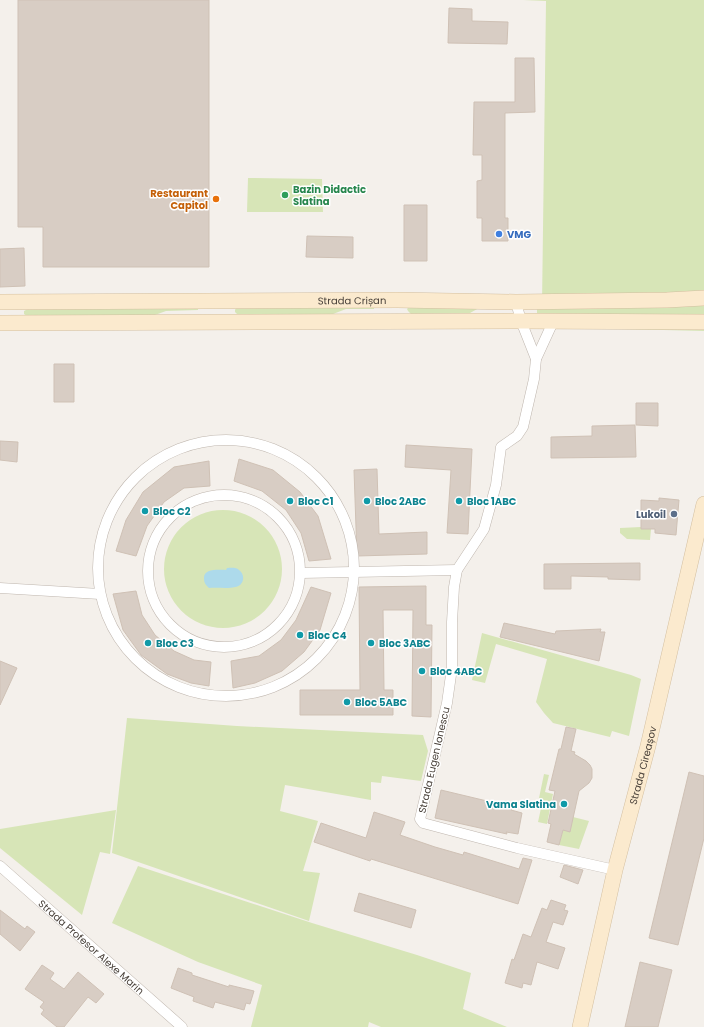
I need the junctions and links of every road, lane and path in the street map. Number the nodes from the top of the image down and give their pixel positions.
1 (704, 298) edge
2 (0, 302) edge
3 (516, 302) junction
4 (521, 321) junction
5 (553, 322) junction
6 (704, 322) edge
7 (0, 323) edge
8 (536, 359) junction
9 (704, 504) edge
10 (457, 570) junction
11 (354, 573) junction
12 (301, 574) junction
13 (0, 588) edge
14 (100, 594) junction
15 (0, 866) edge
16 (615, 870) junction
17 (182, 1027) edge
18 (580, 1027) edge

1 - 3 main road, Strada Crișan
2 - 3 main road, Strada Crișan
3 - 4 street, Strada Eugen Ionescu
4 - 5 main road, Strada Crișan
4 - 7 main road, Strada Crișan
4 - 8 street, Strada Eugen Ionescu
5 - 6 main road, Strada Crișan
5 - 8 street, Strada Eugen Ionescu
8 - 10 street, Strada Eugen Ionescu
9 - 16 main road, Strada Cireașov
10 - 11 street
10 - 16 street, Strada Eugen Ionescu
11 - 12 street
11 - 14 street
11 - 14 street
12 - 12 street
13 - 14 street
15 - 17 street, Strada Profesor Alexe Marin
16 - 18 main road, Strada Cireașov

